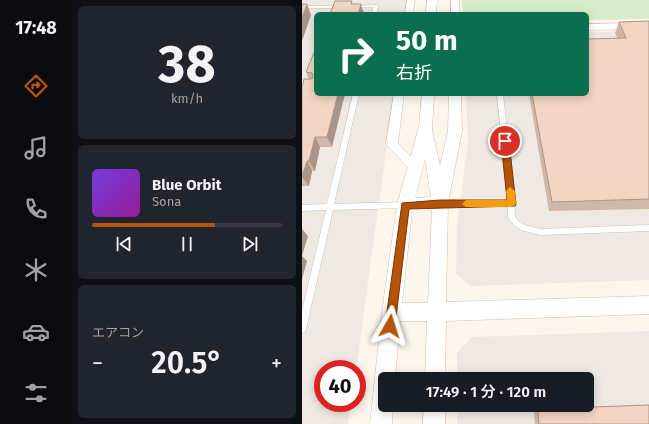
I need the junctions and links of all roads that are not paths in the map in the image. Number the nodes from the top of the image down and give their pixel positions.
1 (411, 0) edge
2 (432, 0) edge
3 (455, 0) edge
4 (302, 7) edge
5 (374, 12) edge
6 (409, 12) edge
7 (431, 12) edge
8 (455, 12) edge
9 (649, 26) edge
10 (589, 27) edge
11 (356, 96) edge
12 (399, 96) edge
13 (428, 96) edge
14 (455, 96) edge
15 (500, 96) edge
16 (426, 127) junction
17 (415, 168) junction
18 (440, 203) junction
19 (512, 204) junction
20 (405, 206) junction
21 (330, 207) junction
22 (302, 208) edge
23 (649, 228) edge
24 (649, 305) edge
25 (391, 312) junction
26 (438, 312) junction
27 (302, 329) edge
28 (386, 372) edge
29 (435, 372) edge
30 (382, 412) edge
31 (434, 412) edge
32 (381, 424) edge
33 (434, 424) edge

1 - 6 street
2 - 7 street
3 - 8 street
4 - 5 lane
9 - 10 street
11 - 21 lane
12 - 17 street
13 - 16 street
14 - 18 street
15 - 19 lane
16 - 17 street
16 - 18 street
17 - 20 street
18 - 19 lane
18 - 20 street
18 - 26 street
19 - 23 lane
20 - 21 lane
20 - 25 street
21 - 22 lane
21 - 27 lane
24 - 26 street
25 - 26 street
25 - 28 street
26 - 29 street
30 - 32 street
31 - 33 street

